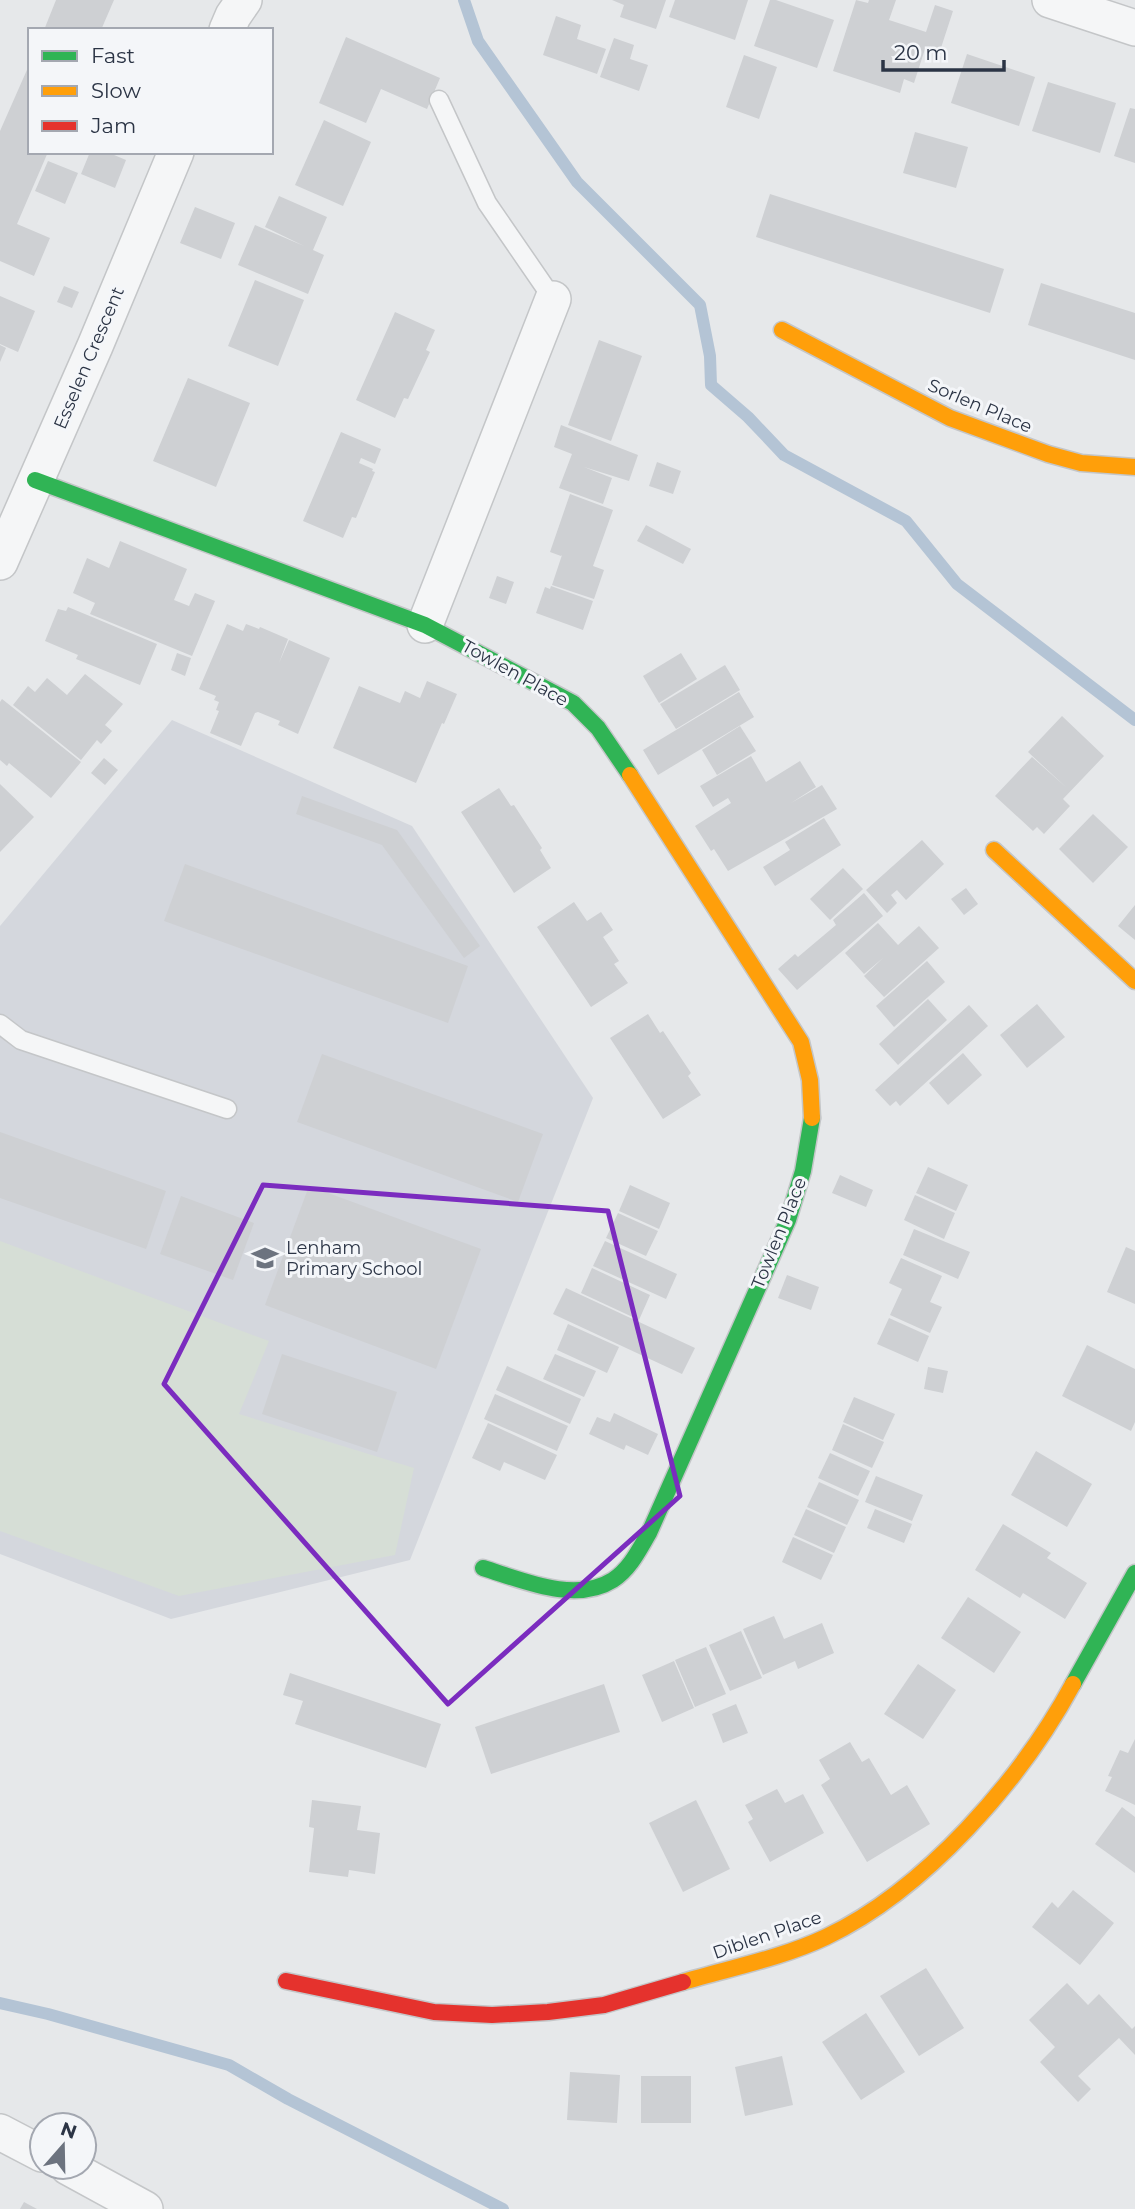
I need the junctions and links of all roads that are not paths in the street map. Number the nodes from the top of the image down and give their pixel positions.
1 (244, 0) edge
2 (1050, 0) edge
3 (228, 28) edge
4 (1135, 28) edge
5 (439, 100) dead end
6 (175, 154) edge
7 (553, 299) joint
8 (782, 330) dead end
9 (1135, 467) edge
10 (35, 480) junction
11 (0, 562) edge
12 (425, 625) junction
13 (994, 850) dead end
14 (1135, 981) edge
15 (0, 1024) edge
16 (227, 1110) dead end
17 (484, 1568) dead end
18 (1135, 1573) edge
19 (286, 1981) dead end
20 (0, 2132) edge
21 (28, 2147) edge
22 (95, 2181) edge
23 (145, 2209) edge

1 - 3 street
2 - 4 street
5 - 7 lane
6 - 10 street, Esselen Crescent
7 - 12 street
8 - 9 street, Sorlen Place
10 - 11 street, Esselen Crescent
10 - 12 street, Towlen Place
12 - 17 street, Towlen Place
13 - 14 street
15 - 16 lane
18 - 19 street, Diblen Place
20 - 21 street
22 - 23 street

